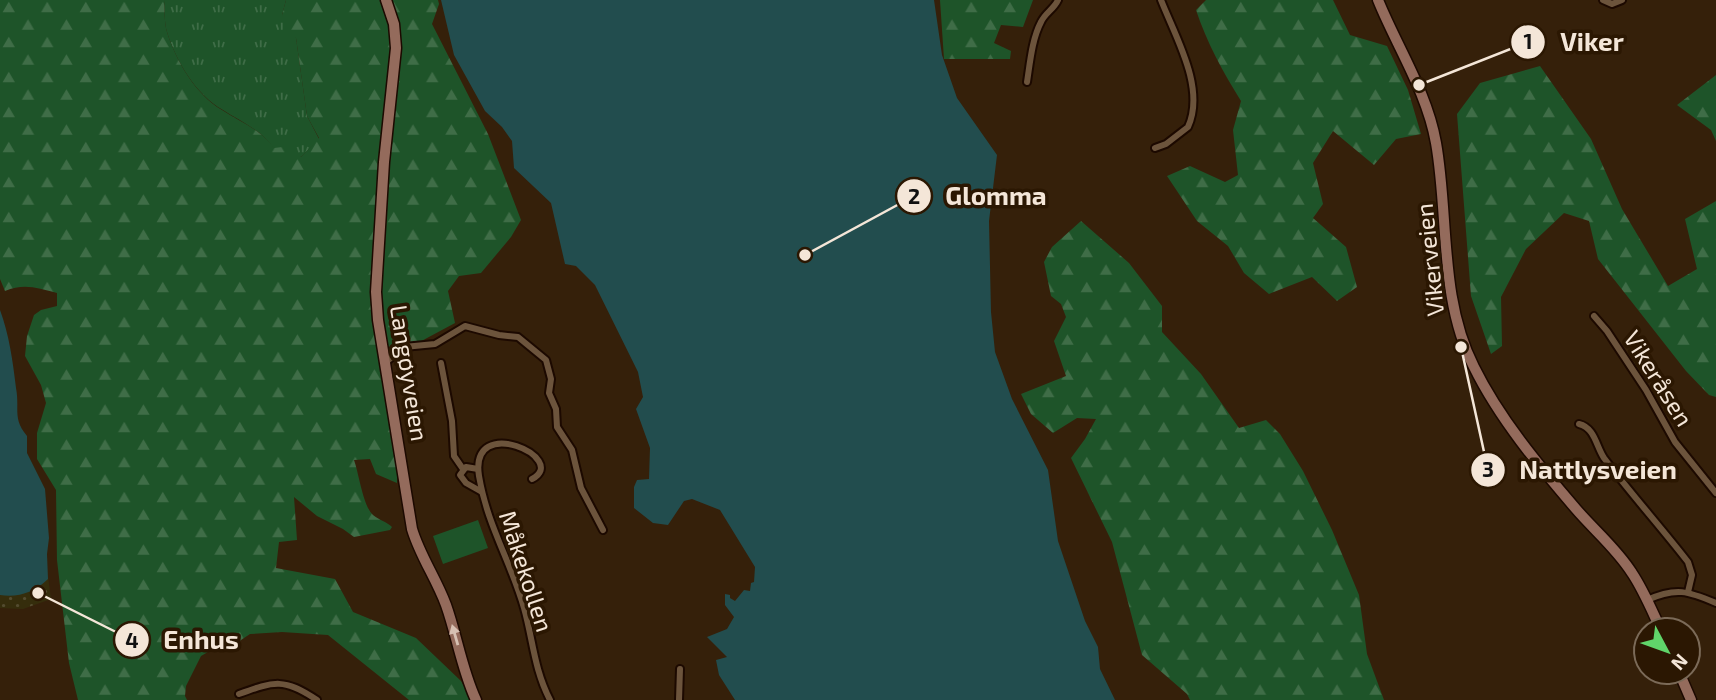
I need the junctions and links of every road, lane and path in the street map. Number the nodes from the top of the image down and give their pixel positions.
1 (386, 0) edge
2 (1058, 0) edge
3 (1161, 0) edge
4 (1378, 0) edge
5 (1604, 0) edge
6 (1622, 0) edge
7 (1027, 82) dead end
8 (1156, 148) dead end
9 (1594, 316) dead end
10 (386, 362) junction
11 (442, 363) dead end
12 (1579, 424) dead end
13 (463, 469) junction
14 (478, 469) junction
15 (532, 479) dead end
16 (482, 492) junction
17 (1716, 493) edge
18 (603, 530) dead end
19 (1688, 592) junction
20 (1647, 600) junction
21 (1716, 603) edge
22 (1654, 616) edge
23 (680, 669) dead end
24 (239, 694) dead end
25 (317, 700) edge
26 (475, 700) edge
27 (550, 700) edge
28 (679, 700) edge

1 - 10 main road, Langøyveien
2 - 7 street
3 - 8 street
4 - 20 main road, Vikerveien
5 - 6 street
9 - 17 street, Vikeråsen
10 - 18 street
26 -> 10 main road, Langøyveien
11 - 13 street, Måkekollen
12 - 19 street
13 - 14 street
13 - 16 street, Måkekollen
14 - 15 street, Måkekollen
14 - 16 street, Måkekollen
16 - 27 street, Måkekollen
19 - 20 street
19 - 21 street
20 - 22 main road, Vikerveien
23 - 28 street
24 - 25 street

